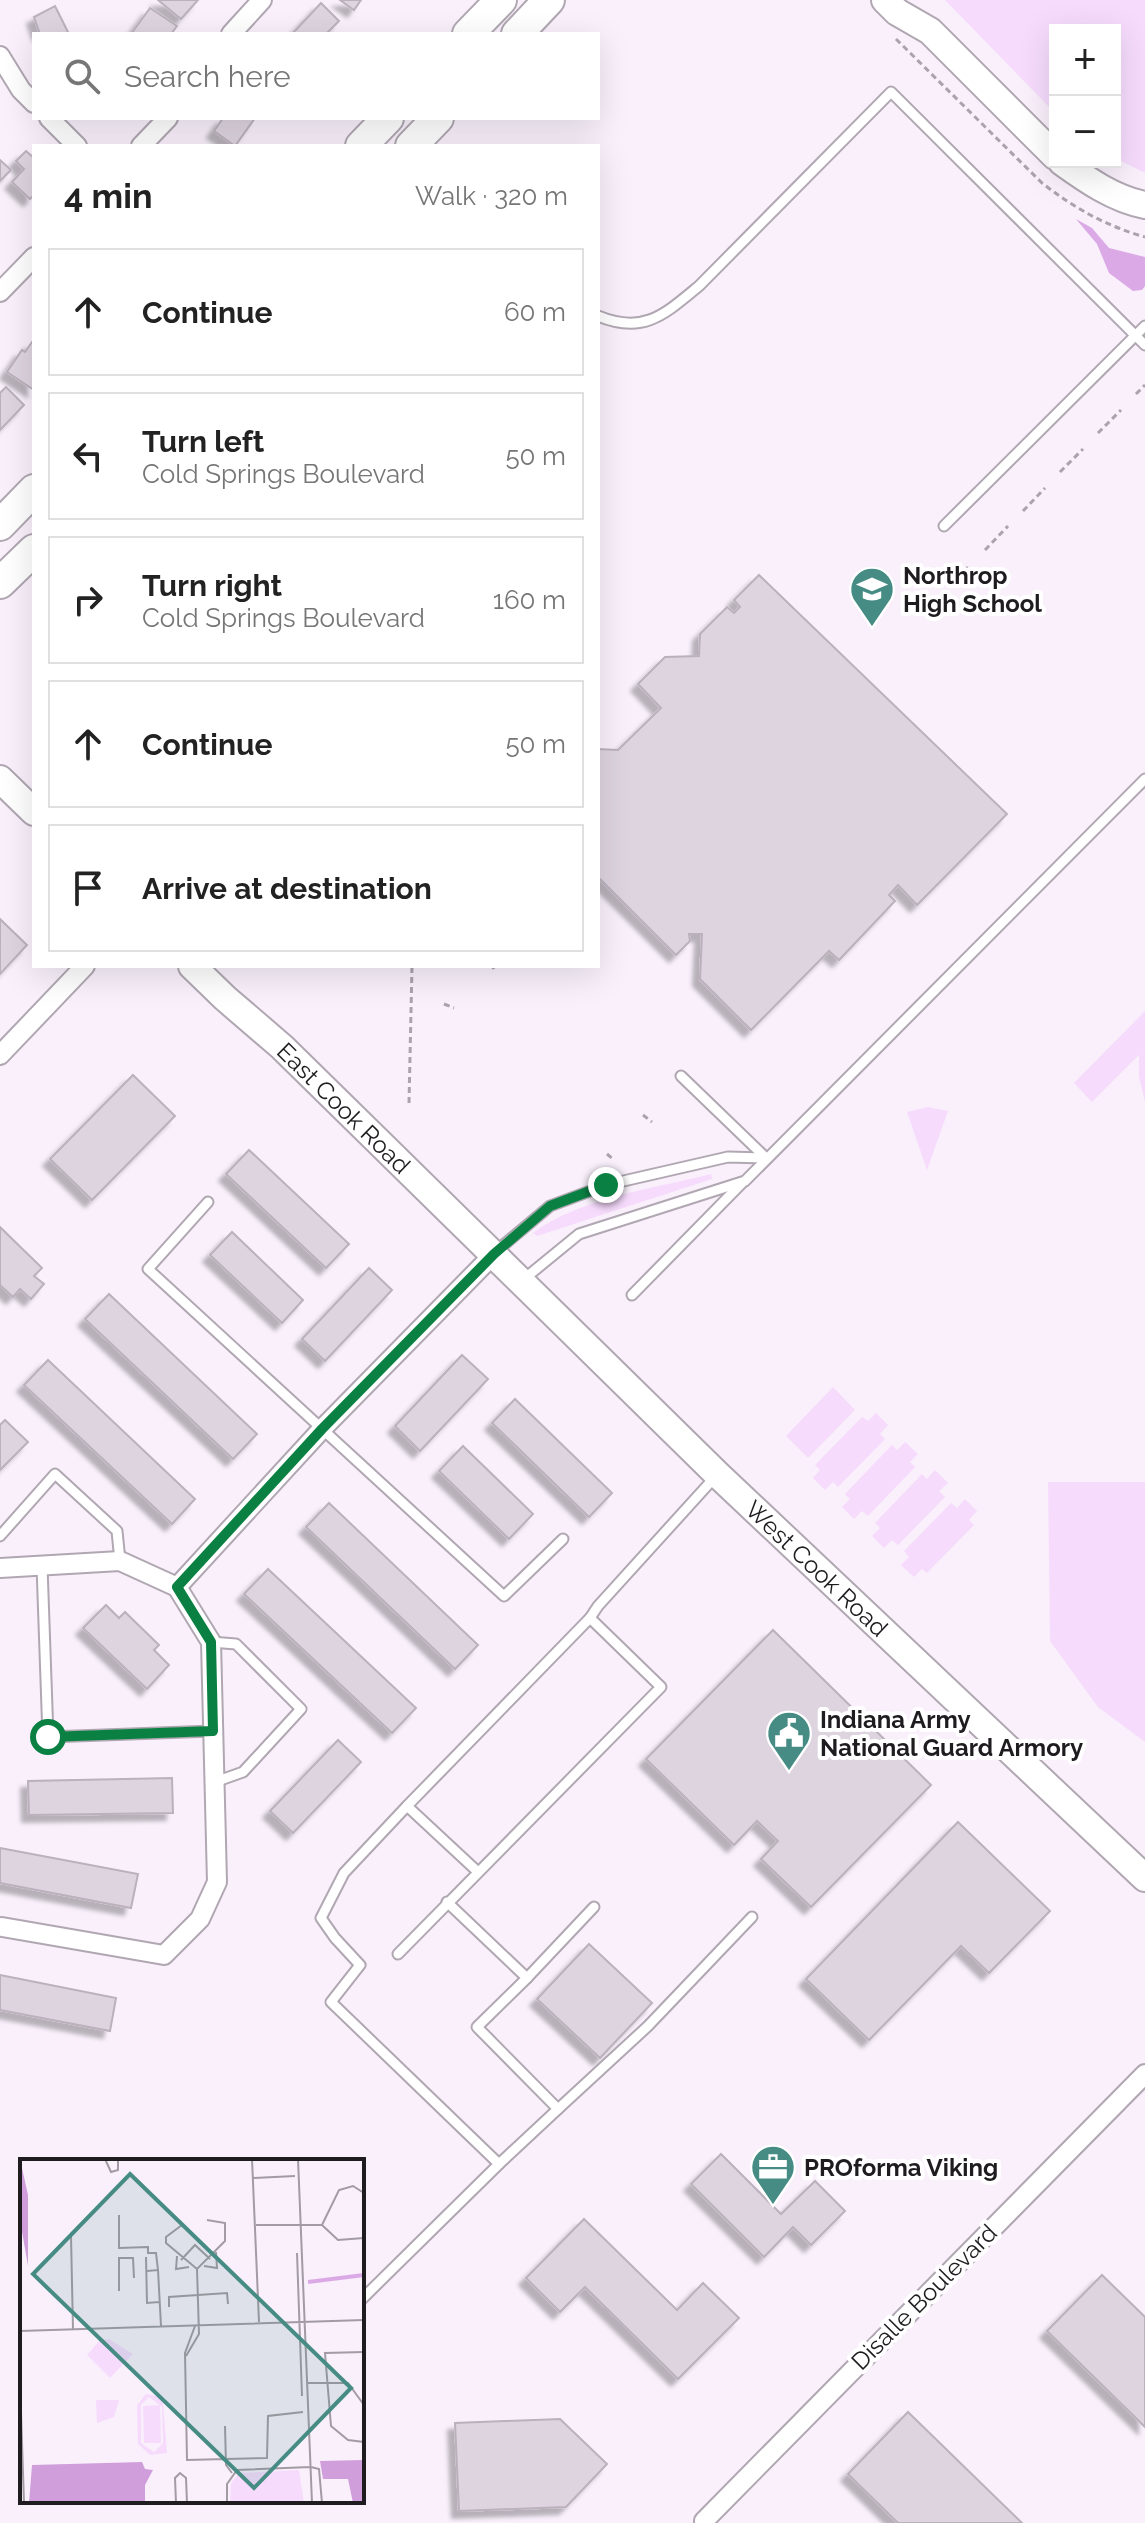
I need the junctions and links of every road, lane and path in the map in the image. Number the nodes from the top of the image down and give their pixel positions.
1 (262, 0) edge
2 (501, 0) edge
3 (549, 0) edge
4 (885, 0) edge
5 (912, 0) edge
6 (930, 31) junction
7 (233, 32) edge
8 (470, 32) edge
9 (519, 32) edge
10 (889, 32) dead end
11 (0, 56) edge
12 (32, 101) edge
13 (51, 120) edge
14 (166, 120) edge
15 (386, 120) edge
16 (436, 120) edge
17 (75, 144) edge
18 (143, 144) edge
19 (363, 144) edge
20 (416, 144) edge
21 (1049, 150) edge
22 (1070, 168) edge
23 (1145, 205) edge
24 (1145, 237) edge
25 (32, 259) edge
26 (0, 292) edge
27 (600, 317) edge
28 (1145, 326) edge
29 (1136, 336) junction
30 (1145, 345) edge
31 (1145, 385) edge
32 (1136, 394) dead end
33 (1121, 410) dead end
34 (1098, 433) dead end
35 (1083, 449) dead end
36 (1060, 472) dead end
37 (1045, 488) dead end
38 (32, 492) edge
39 (1023, 511) dead end
40 (0, 525) edge
41 (944, 526) dead end
42 (1008, 526) dead end
43 (985, 550) dead end
44 (32, 552) edge
45 (968, 567) dead end
46 (957, 578) dead end
47 (0, 583) edge
48 (0, 779) edge
49 (1145, 779) edge
50 (32, 810) edge
51 (83, 968) edge
52 (194, 968) edge
53 (412, 968) edge
54 (444, 1004) dead end
55 (454, 1008) dead end
56 (0, 1055) edge
57 (681, 1076) dead end
58 (409, 1103) dead end
59 (643, 1115) dead end
60 (652, 1122) dead end
61 (607, 1154) dead end
62 (766, 1158) junction
63 (614, 1160) dead end
64 (745, 1181) junction
65 (208, 1202) dead end
66 (494, 1254) junction
67 (521, 1281) junction
68 (632, 1295) dead end
69 (322, 1429) junction
70 (717, 1474) junction
71 (0, 1536) edge
72 (563, 1539) dead end
73 (120, 1561) junction
74 (42, 1566) junction
75 (0, 1568) edge
76 (177, 1587) junction
77 (590, 1618) junction
78 (211, 1642) junction
79 (213, 1731) junction
80 (215, 1782) junction
81 (407, 1806) junction
82 (478, 1872) junction
83 (1145, 1878) edge
84 (447, 1902) junction
85 (594, 1907) dead end
86 (752, 1917) dead end
87 (2, 1927) dead end
88 (398, 1954) dead end
89 (527, 1978) junction
90 (1145, 2074) edge
91 (558, 2109) junction
92 (499, 2164) junction
93 (364, 2297) edge
94 (704, 2521) dead end

1 - 7 street
2 - 8 main road
3 - 9 main road
4 - 6 main road
5 - 6 main road
6 - 21 main road
10 - 24 path
11 - 12 street
13 - 17 street
14 - 18 street
15 - 19 main road
16 - 20 main road
22 - 23 main road
25 - 26 street
27 - 29 lane
28 - 29 lane
29 - 30 lane
29 - 41 lane
31 - 32 path
33 - 34 path
35 - 36 path
37 - 39 path
38 - 40 main road
42 - 43 path
44 - 47 main road
45 - 46 path
48 - 50 main road
49 - 62 lane
51 - 56 street
52 - 66 main road, East Cook Road
53 - 58 path
54 - 55 path
57 - 62 lane
59 - 60 path
61 - 63 path
62 - 64 lane
62 - 66 lane
64 - 67 lane
64 - 68 lane
65 - 69 lane
66 - 67 main road, West Cook Road
66 - 69 street
67 - 70 main road, West Cook Road
69 - 72 lane
69 - 76 street
70 - 77 lane
70 - 83 main road, West Cook Road
71 - 73 lane
73 - 74 street
73 - 76 street
74 - 75 street
74 - 79 lane
76 - 78 street
77 - 81 lane
77 - 82 lane
78 - 79 street
78 - 80 lane
79 - 80 street
80 - 87 street
81 - 82 lane
81 - 92 lane
82 - 84 lane
84 - 88 lane
84 - 89 lane
85 - 89 lane
86 - 91 lane
89 - 91 lane
90 - 94 street, Disalle Boulevard
91 - 92 lane
92 - 93 lane

